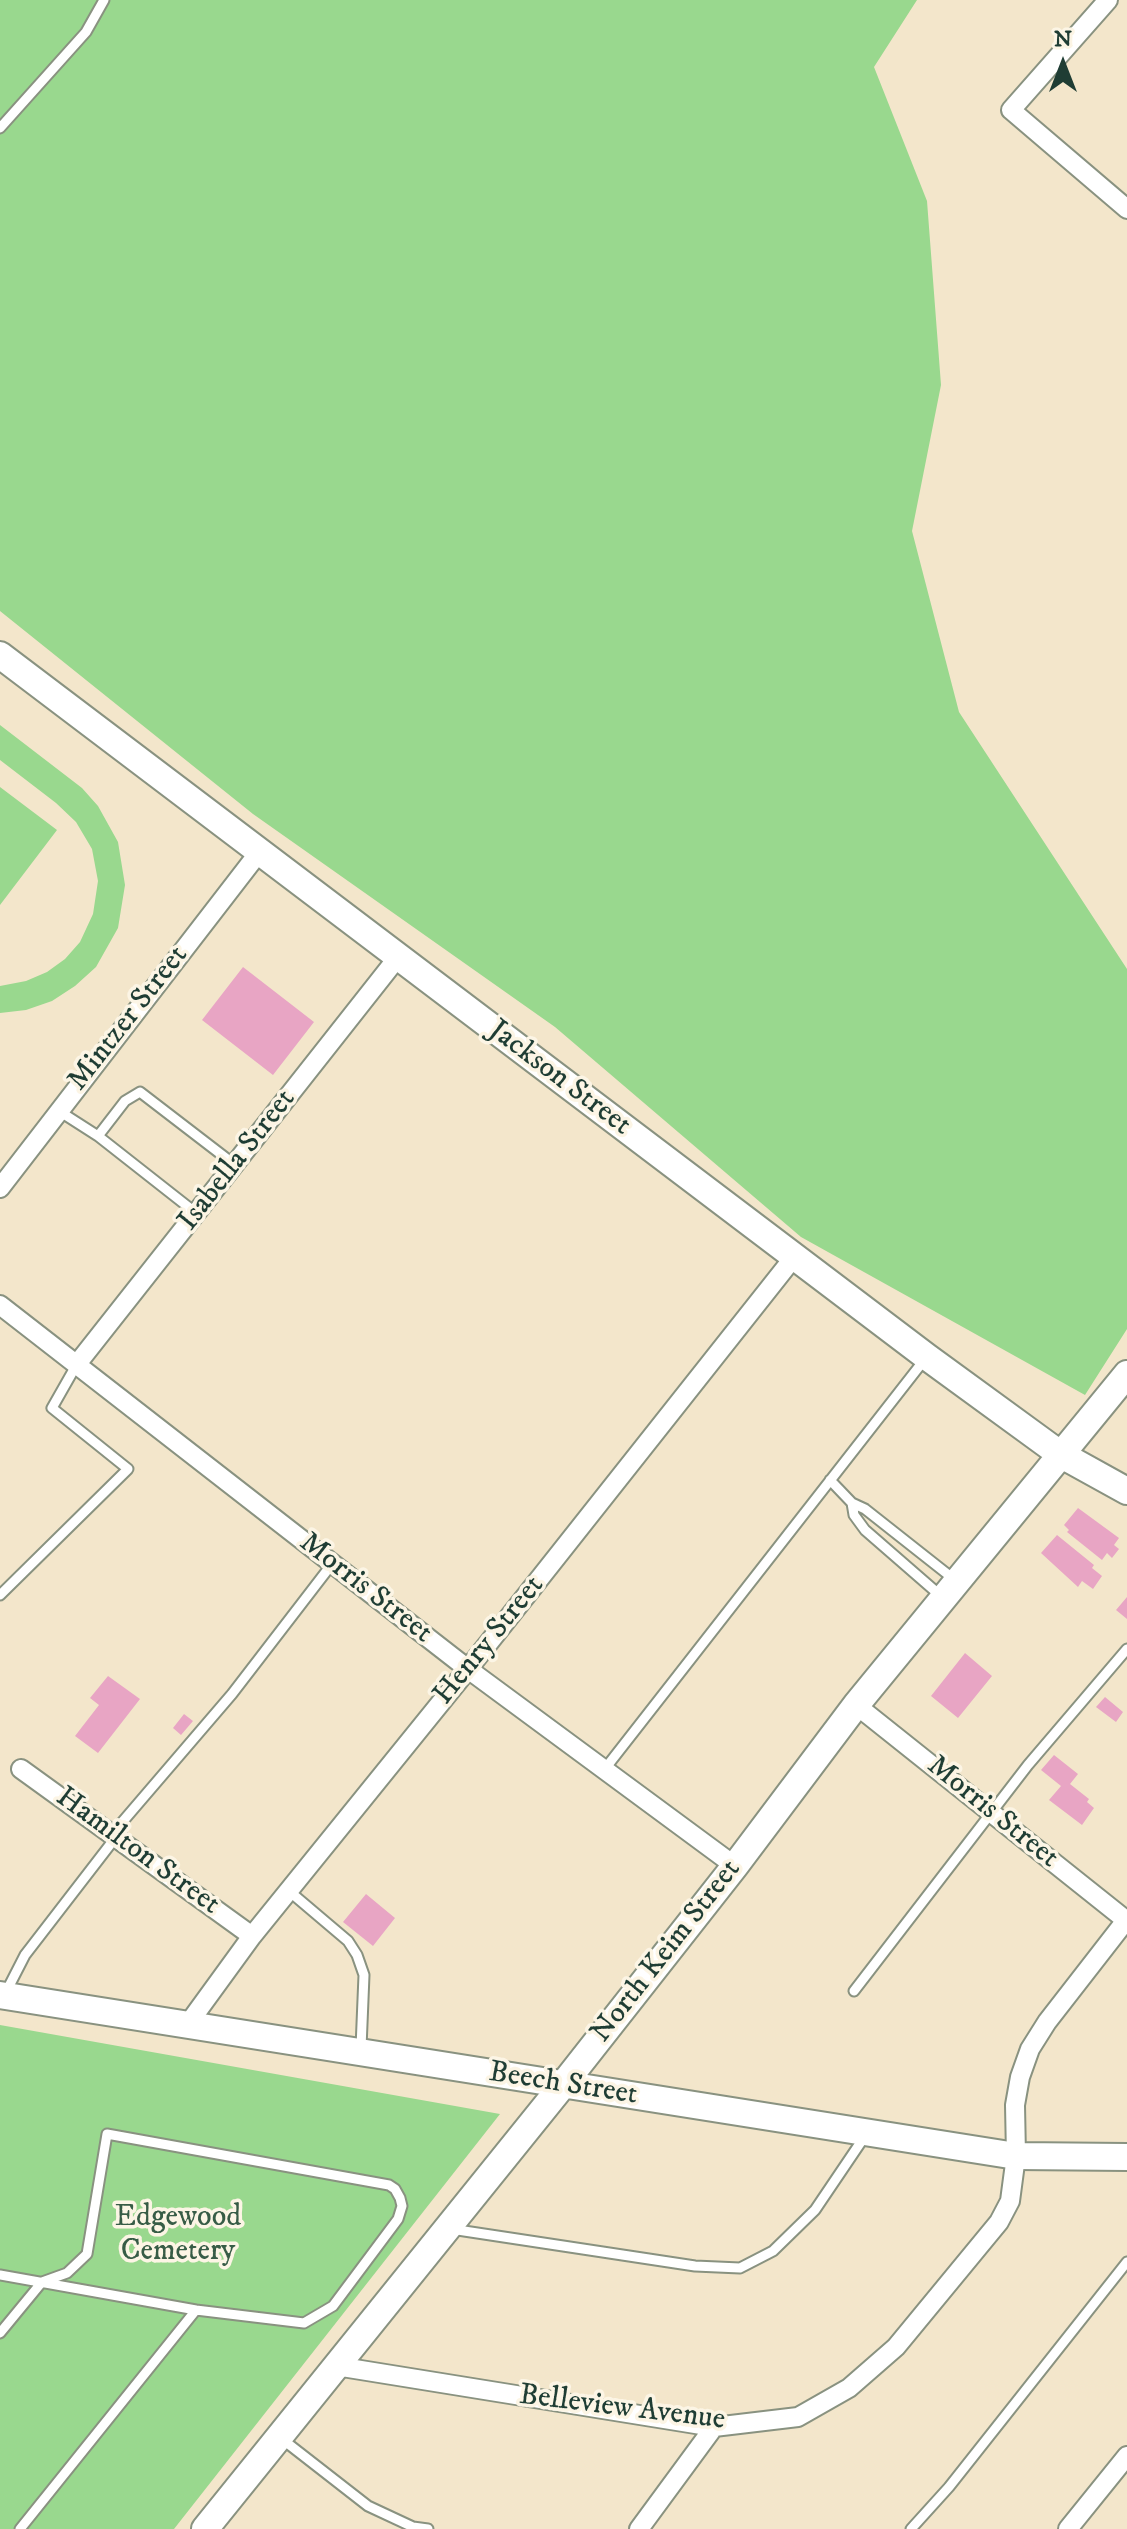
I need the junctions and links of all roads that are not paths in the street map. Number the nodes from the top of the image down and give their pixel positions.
1 (104, 0) edge
2 (1108, 0) edge
3 (0, 128) edge
4 (1127, 209) edge
5 (0, 655) edge
6 (260, 851) junction
7 (398, 957) junction
8 (59, 1111) junction
9 (98, 1136) junction
10 (235, 1165) junction
11 (0, 1188) edge
12 (196, 1213) junction
13 (794, 1257) junction
14 (0, 1305) edge
15 (927, 1357) junction
16 (77, 1364) junction
17 (1127, 1374) edge
18 (1060, 1454) junction
19 (830, 1480) junction
20 (1127, 1491) edge
21 (852, 1503) junction
22 (332, 1564) junction
23 (950, 1590) junction
24 (0, 1595) edge
25 (1127, 1649) edge
26 (468, 1669) junction
27 (856, 1705) junction
28 (21, 1769) dead end
29 (604, 1770) junction
30 (992, 1813) junction
31 (114, 1836) junction
32 (735, 1866) junction
33 (289, 1891) junction
34 (1127, 1920) edge
35 (252, 1936) junction
36 (854, 1991) dead end
37 (2, 1995) edge
38 (188, 2024) junction
39 (361, 2053) junction
40 (562, 2086) junction
41 (867, 2133) junction
42 (1016, 2156) junction
43 (1127, 2157) edge
44 (447, 2228) junction
45 (1127, 2262) edge
46 (0, 2275) edge
47 (42, 2282) junction
48 (196, 2310) junction
49 (0, 2333) edge
50 (336, 2366) junction
51 (714, 2427) junction
52 (279, 2437) junction
53 (1127, 2456) edge
54 (20, 2529) edge
55 (205, 2529) edge
56 (428, 2529) edge
57 (639, 2529) edge
58 (911, 2529) edge
59 (1068, 2529) edge

1 - 3 lane
2 - 4 street
5 - 6 street, Jackson Street
6 - 7 street, Jackson Street
6 - 8 street, Mintzer Street
7 - 10 street, Isabella Street
7 - 13 street, Jackson Street
8 - 9 lane
8 - 11 street, Mintzer Street
9 - 10 lane
9 - 12 lane
10 - 12 street, Isabella Street
12 - 16 street, Isabella Street
13 - 15 street, Jackson Street
13 - 26 street, Henry Street
14 - 16 street, Morris Street
15 - 18 street, Jackson Street
15 - 19 lane
16 - 22 street, Morris Street
16 - 24 lane
17 - 18 street, North Keim Street
18 - 20 street, Jackson Street
18 - 23 street, North Keim Street
19 - 21 lane
19 - 29 lane
21 - 23 lane
21 - 23 lane
22 - 26 street, Morris Street
22 - 31 lane
23 - 27 street, North Keim Street
25 - 30 lane
26 - 29 street, Morris Street
26 - 33 street, Henry Street
27 - 30 street, Morris Street
27 - 32 street, North Keim Street
28 - 31 street, Hamilton Street
29 - 32 street, Morris Street
30 - 34 street, Morris Street
30 - 36 lane
31 - 35 street, Hamilton Street
31 - 37 lane
32 - 40 street, North Keim Street
33 - 35 street, Henry Street
33 - 39 lane
34 - 42 street, Belleview Avenue
35 - 38 street, Henry Street
37 - 38 street, Beech Street
38 - 39 street, Beech Street
39 - 40 street, Beech Street
40 - 41 street, Beech Street
40 - 44 street, North Keim Street
41 - 42 street, Beech Street
41 - 44 lane
42 - 43 street, Beech Street
42 - 51 street, Belleview Avenue
44 - 50 street, North Keim Street
45 - 58 lane
46 - 47 lane
47 - 48 lane
47 - 48 lane
47 - 49 lane
48 - 54 lane
50 - 51 street, Belleview Avenue
50 - 52 street, North Keim Street
51 - 57 street
52 - 55 street, North Keim Street
52 - 56 lane
53 - 59 street

